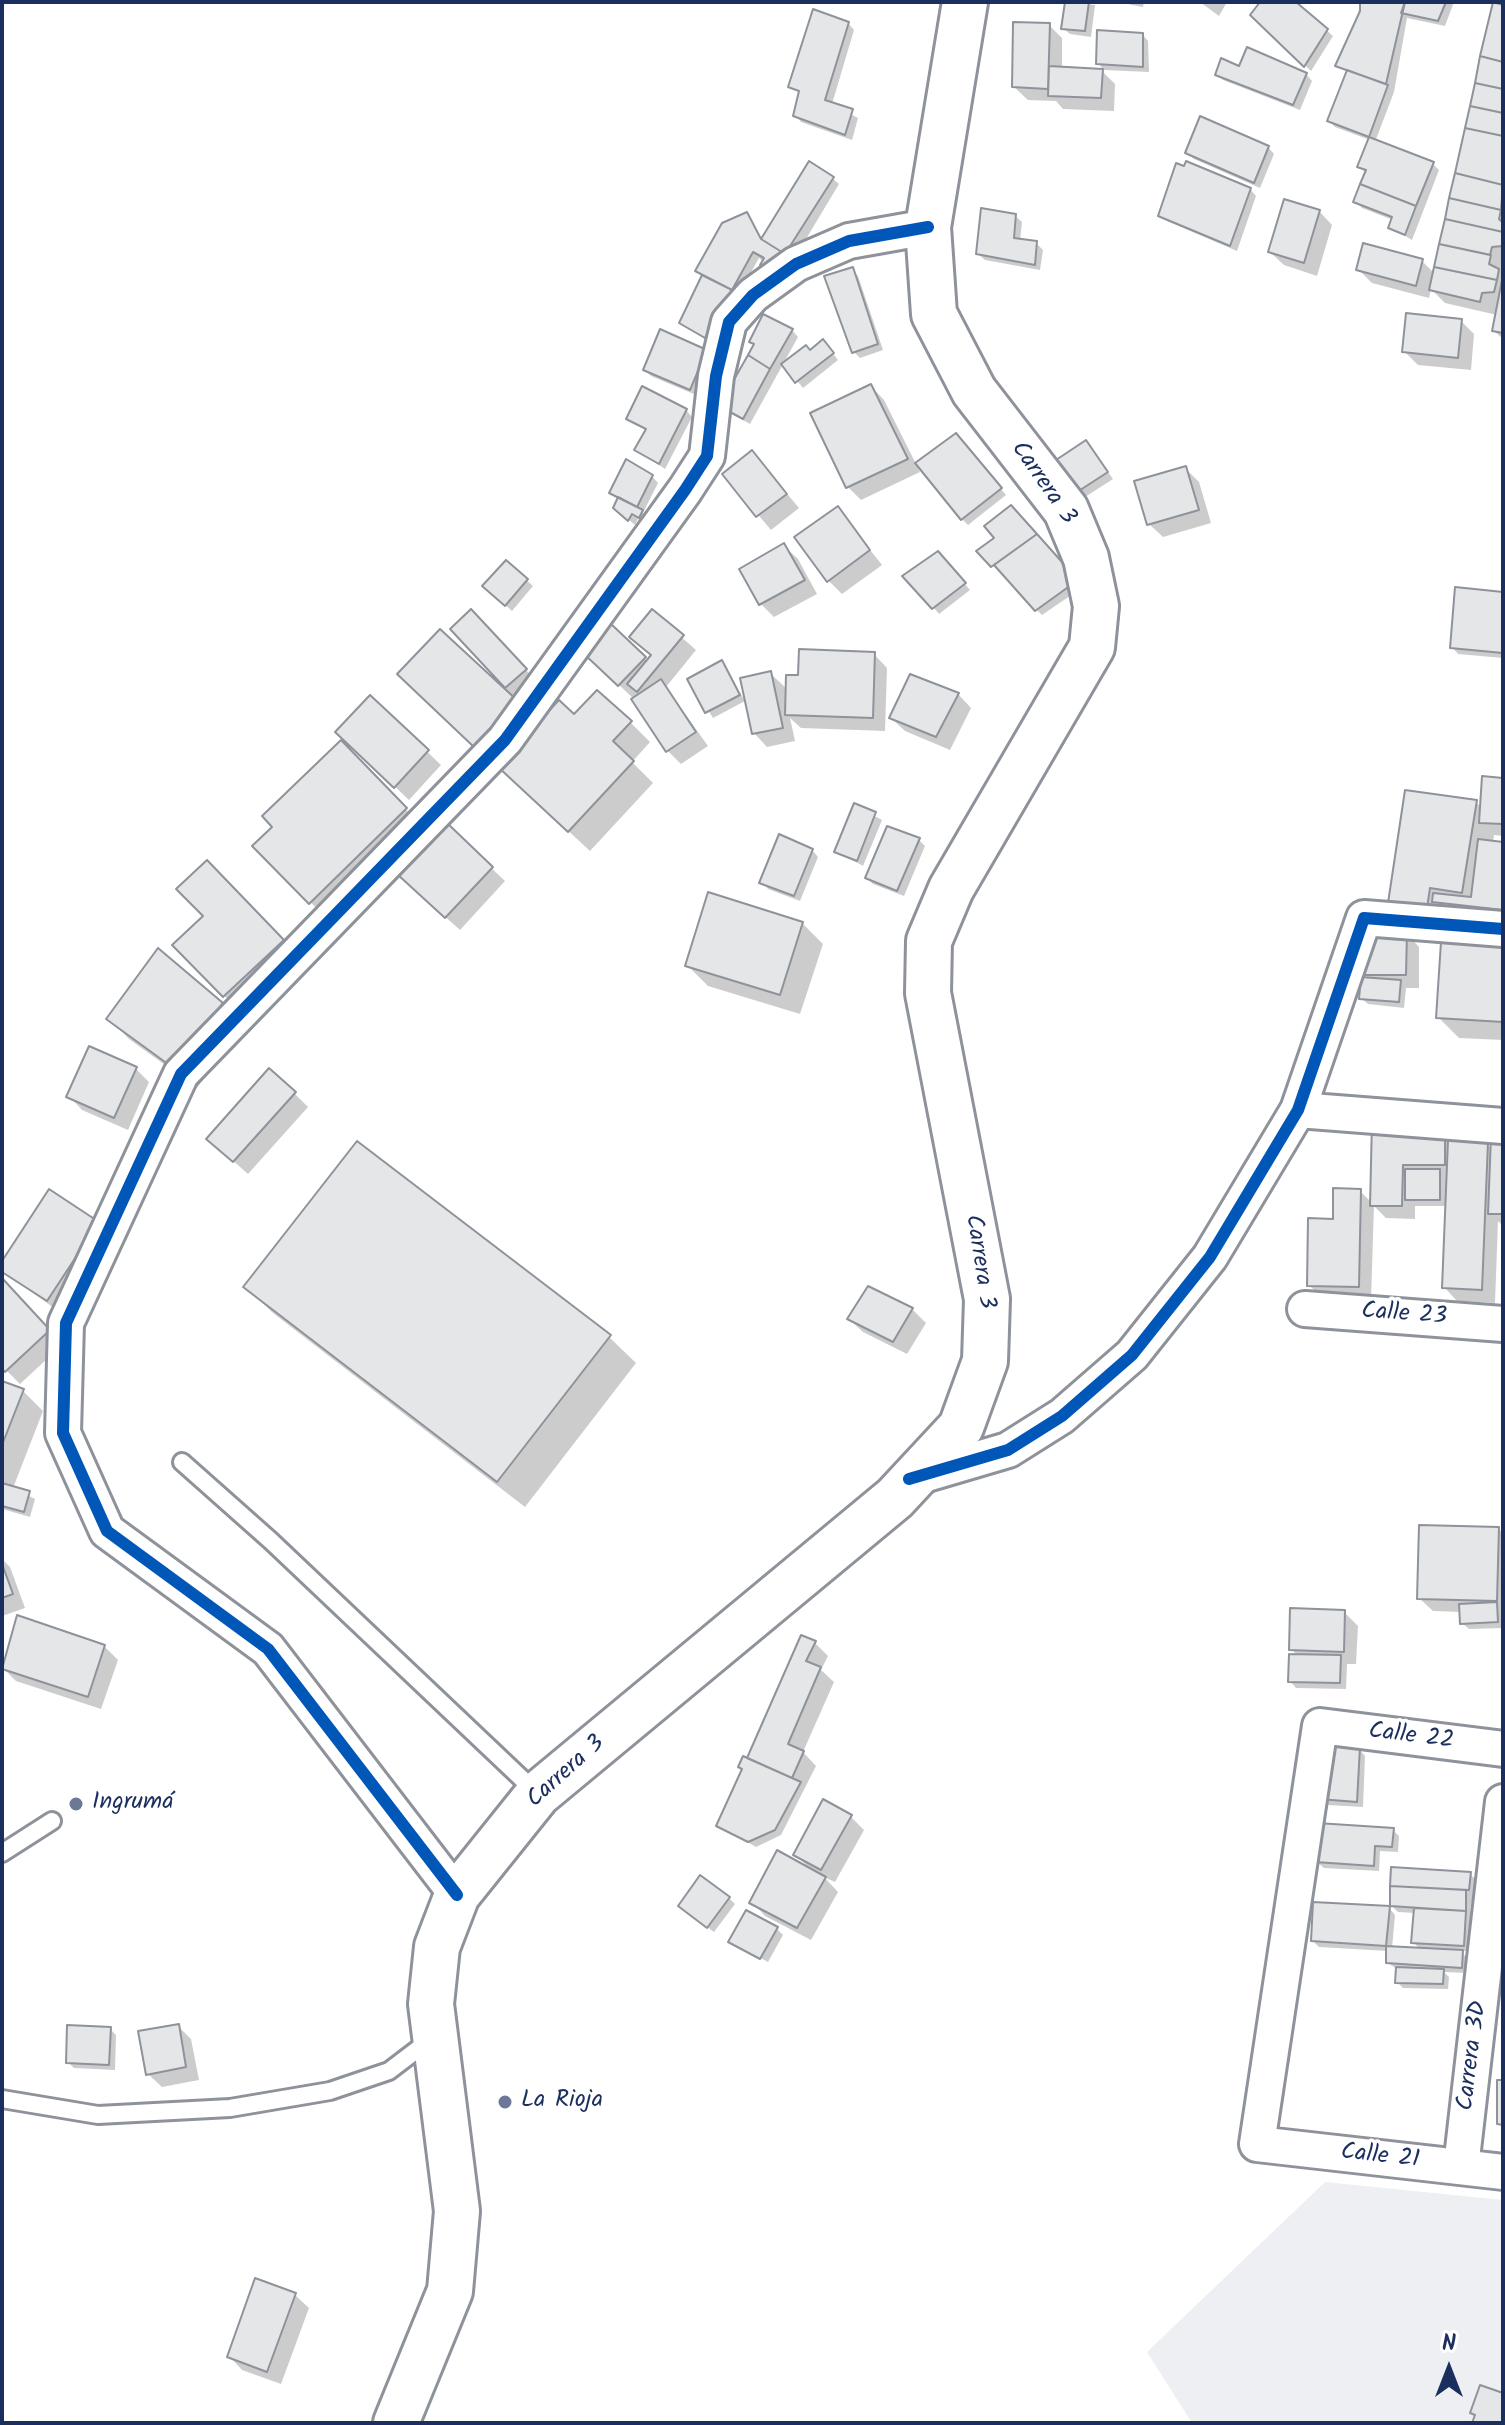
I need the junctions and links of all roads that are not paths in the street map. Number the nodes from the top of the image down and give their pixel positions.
1 (965, 2) edge
2 (928, 227) junction
3 (1503, 929) edge
4 (1298, 1110) junction
5 (1503, 1126) edge
6 (1305, 1309) dead end
7 (1503, 1324) edge
8 (182, 1462) dead end
9 (909, 1479) junction
10 (1503, 1749) edge
11 (538, 1794) junction
12 (1503, 1802) edge
13 (52, 1821) dead end
14 (2, 1853) edge
15 (457, 1895) junction
16 (435, 2036) junction
17 (2, 2099) edge
18 (1257, 2144) joint
19 (1461, 2167) junction
20 (1503, 2172) edge
21 (396, 2423) edge

1 - 2 main road, Carrera 3
2 - 9 main road, Carrera 3
2 - 15 street
3 - 4 street
4 - 5 street
4 - 9 street
6 - 7 street, Calle 23
8 - 11 lane
9 - 11 main road, Carrera 3
10 - 18 street, Calle 22
11 - 15 main road, Carrera 3
12 - 19 street, Carrera 3D
13 - 14 lane
15 - 16 main road, Carrera 3
16 - 17 lane
16 - 21 main road, Carrera 3
18 - 19 street, Calle 21
19 - 20 street, Calle 21

